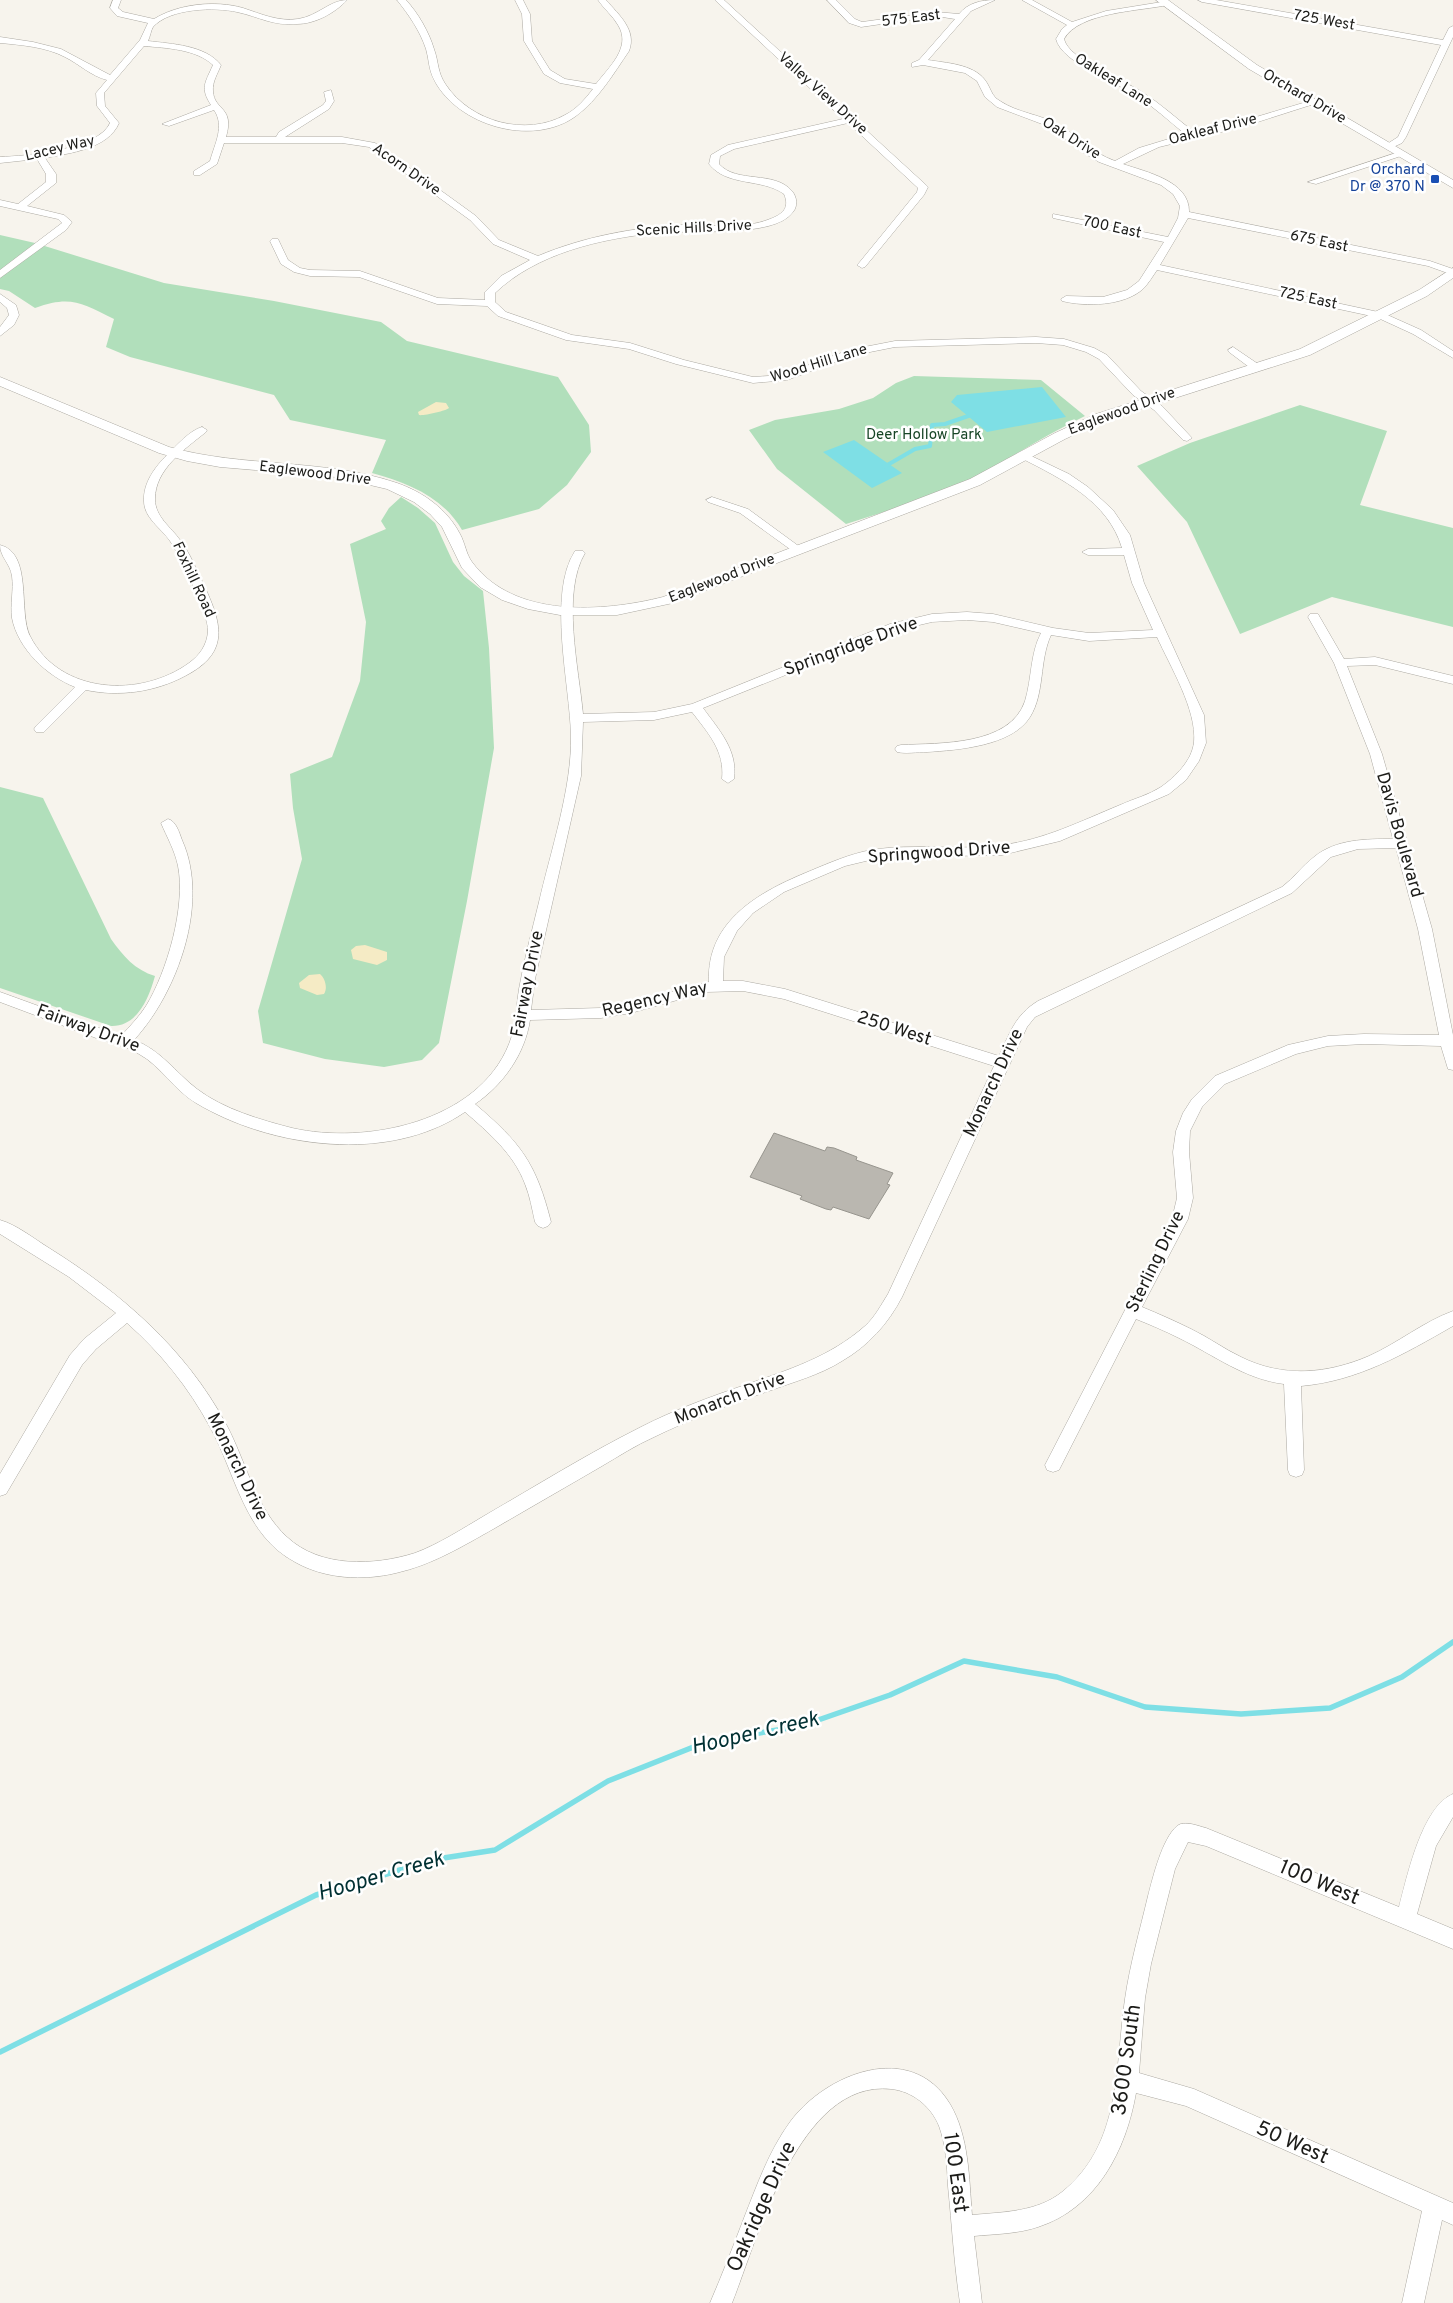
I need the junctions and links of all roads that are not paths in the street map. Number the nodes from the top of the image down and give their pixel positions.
1 (117, 0) edge
2 (342, 0) edge
3 (401, 0) edge
4 (519, 0) edge
5 (602, 0) edge
6 (719, 0) edge
7 (831, 0) edge
8 (991, 0) edge
9 (1026, 0) edge
10 (1202, 0) edge
11 (1163, 2) edge
12 (961, 17) junction
13 (154, 22) junction
14 (1071, 24) junction
15 (1453, 28) edge
16 (0, 40) edge
17 (142, 43) junction
18 (1446, 43) junction
19 (922, 62) junction
20 (913, 66) dead end
21 (111, 78) junction
22 (597, 87) junction
23 (328, 92) dead end
24 (1313, 103) junction
25 (216, 106) junction
26 (850, 120) junction
27 (166, 124) dead end
28 (1192, 135) junction
29 (222, 140) junction
30 (279, 140) junction
31 (1389, 146) junction
32 (1402, 154) junction
33 (39, 155) junction
34 (0, 160) edge
35 (1116, 164) junction
36 (197, 173) dead end
37 (1313, 182) dead end
38 (1453, 185) edge
39 (0, 203) edge
40 (20, 207) junction
41 (1184, 214) junction
42 (1056, 216) dead end
43 (1169, 240) junction
44 (275, 241) dead end
45 (540, 260) junction
46 (862, 265) dead end
47 (1153, 266) junction
48 (1453, 272) edge
49 (0, 275) edge
50 (0, 297) edge
51 (1066, 299) dead end
52 (490, 303) junction
53 (1379, 315) junction
54 (0, 333) edge
55 (1233, 350) dead end
56 (1453, 355) edge
57 (1258, 368) junction
58 (0, 381) edge
59 (1148, 401) junction
60 (202, 430) dead end
61 (1187, 438) dead end
62 (175, 454) junction
63 (1025, 456) junction
64 (712, 500) dead end
65 (0, 548) edge
66 (798, 550) junction
67 (1130, 551) junction
68 (578, 552) dead end
69 (1088, 552) dead end
70 (568, 611) junction
71 (1314, 616) dead end
72 (1048, 630) junction
73 (1161, 633) junction
74 (1340, 663) junction
75 (1453, 680) edge
76 (84, 686) junction
77 (695, 707) junction
78 (576, 718) junction
79 (40, 729) dead end
80 (901, 749) dead end
81 (728, 779) dead end
82 (168, 823) dead end
83 (1402, 844) junction
84 (716, 986) junction
85 (785, 994) joint
86 (0, 997) edge
87 (525, 1015) junction
88 (125, 1041) junction
89 (1446, 1041) junction
90 (1003, 1063) junction
91 (1453, 1065) edge
92 (466, 1104) junction
93 (543, 1222) dead end
94 (0, 1226) edge
95 (1132, 1310) junction
96 (128, 1313) junction
97 (1453, 1318) edge
98 (1292, 1378) junction
99 (1053, 1465) dead end
100 (1296, 1470) dead end
101 (0, 1489) edge
102 (1453, 1803) edge
103 (1184, 1832) joint
104 (1406, 1920) junction
105 (1453, 1939) edge
106 (1127, 2080) junction
107 (809, 2115) joint
108 (1443, 2210) edge
109 (963, 2226) junction
110 (721, 2303) edge
111 (971, 2303) edge
112 (1413, 2303) edge

1 - 13 street
2 - 13 street
3 - 22 street
4 - 22 street
5 - 22 street
6 - 26 street, Valley View Drive
7 - 12 street, 575 East
8 - 12 street
9 - 14 street
10 - 18 street, 725 West
11 - 14 street
11 - 24 main road, Orchard Drive
12 - 19 street
13 - 17 street, Lacey Way
14 - 28 street, Oakleaf Lane
15 - 18 street
16 - 21 street
17 - 21 street, Lacey Way
17 - 25 street
18 - 31 street
19 - 20 street
19 - 35 street, Oak Drive
21 - 33 street, Lacey Way
23 - 30 street
24 - 28 street, Oakleaf Drive
24 - 31 main road, Orchard Drive
25 - 27 street
25 - 29 street
26 - 45 street, Scenic Hills Drive
26 - 46 street, Valley View Drive
28 - 35 street, Oakleaf Drive
29 - 30 street, Acorn Drive
29 - 36 street
30 - 45 street, Acorn Drive
31 - 32 main road, Orchard Drive
32 - 37 street
32 - 38 main road, Orchard Drive
33 - 34 street, Lacey Way
33 - 40 street
35 - 41 street, Oak Drive
39 - 40 street
40 - 49 street
41 - 43 street
41 - 48 street, 675 East
42 - 43 street, 700 East
43 - 47 street
44 - 52 street
45 - 52 street, Scenic Hills Drive
47 - 51 street
47 - 53 street, 725 East
48 - 53 main road, Eaglewood Drive
50 - 54 street
52 - 59 street, Wood Hill Lane
53 - 56 street, 725 East
53 - 57 main road, Eaglewood Drive
55 - 57 street
57 - 59 main road, Eaglewood Drive
58 - 62 main road, Eaglewood Drive
59 - 61 street, Wood Hill Lane
59 - 63 main road, Eaglewood Drive
60 - 62 street, Foxhill Road
62 - 70 main road, Eaglewood Drive
62 - 76 street, Foxhill Road
63 - 66 main road, Eaglewood Drive
63 - 67 street, Springwood Drive
64 - 66 street
65 - 76 street, Foxhill Road
66 - 70 main road, Eaglewood Drive
67 - 69 street
67 - 73 street, Springwood Drive
68 - 70 street, Fairway Drive
70 - 78 street, Fairway Drive
71 - 74 street, Davis Boulevard
72 - 73 street, Springridge Drive
72 - 77 street, Springridge Drive
72 - 80 street
73 - 84 street, Springwood Drive
74 - 75 street
74 - 83 street, Davis Boulevard
76 - 79 street
77 - 78 street, Springridge Drive
77 - 81 street
78 - 87 street, Fairway Drive
82 - 88 street
83 - 89 street, Davis Boulevard
83 - 90 street, Monarch Drive
84 - 85 street, Regency Way
84 - 87 street, Regency Way
85 - 90 street, 250 West
86 - 88 street, Fairway Drive
87 - 92 street, Fairway Drive
88 - 92 street, Fairway Drive
89 - 91 street, Davis Boulevard
89 - 95 street, Sterling Drive
90 - 96 street, Monarch Drive
92 - 93 street
94 - 96 street, Monarch Drive
95 - 98 street
95 - 99 street, Sterling Drive
96 - 101 street
97 - 98 street
98 - 100 street
102 - 104 street
103 - 104 street, 100 West
103 - 106 street, 3600 South
104 - 105 street, 100 West
106 - 108 street, 50 West
106 - 109 street, 3600 South
107 - 109 street, 100 East
107 - 110 street, Oakridge Drive
108 - 112 street
109 - 111 street, 100 East

